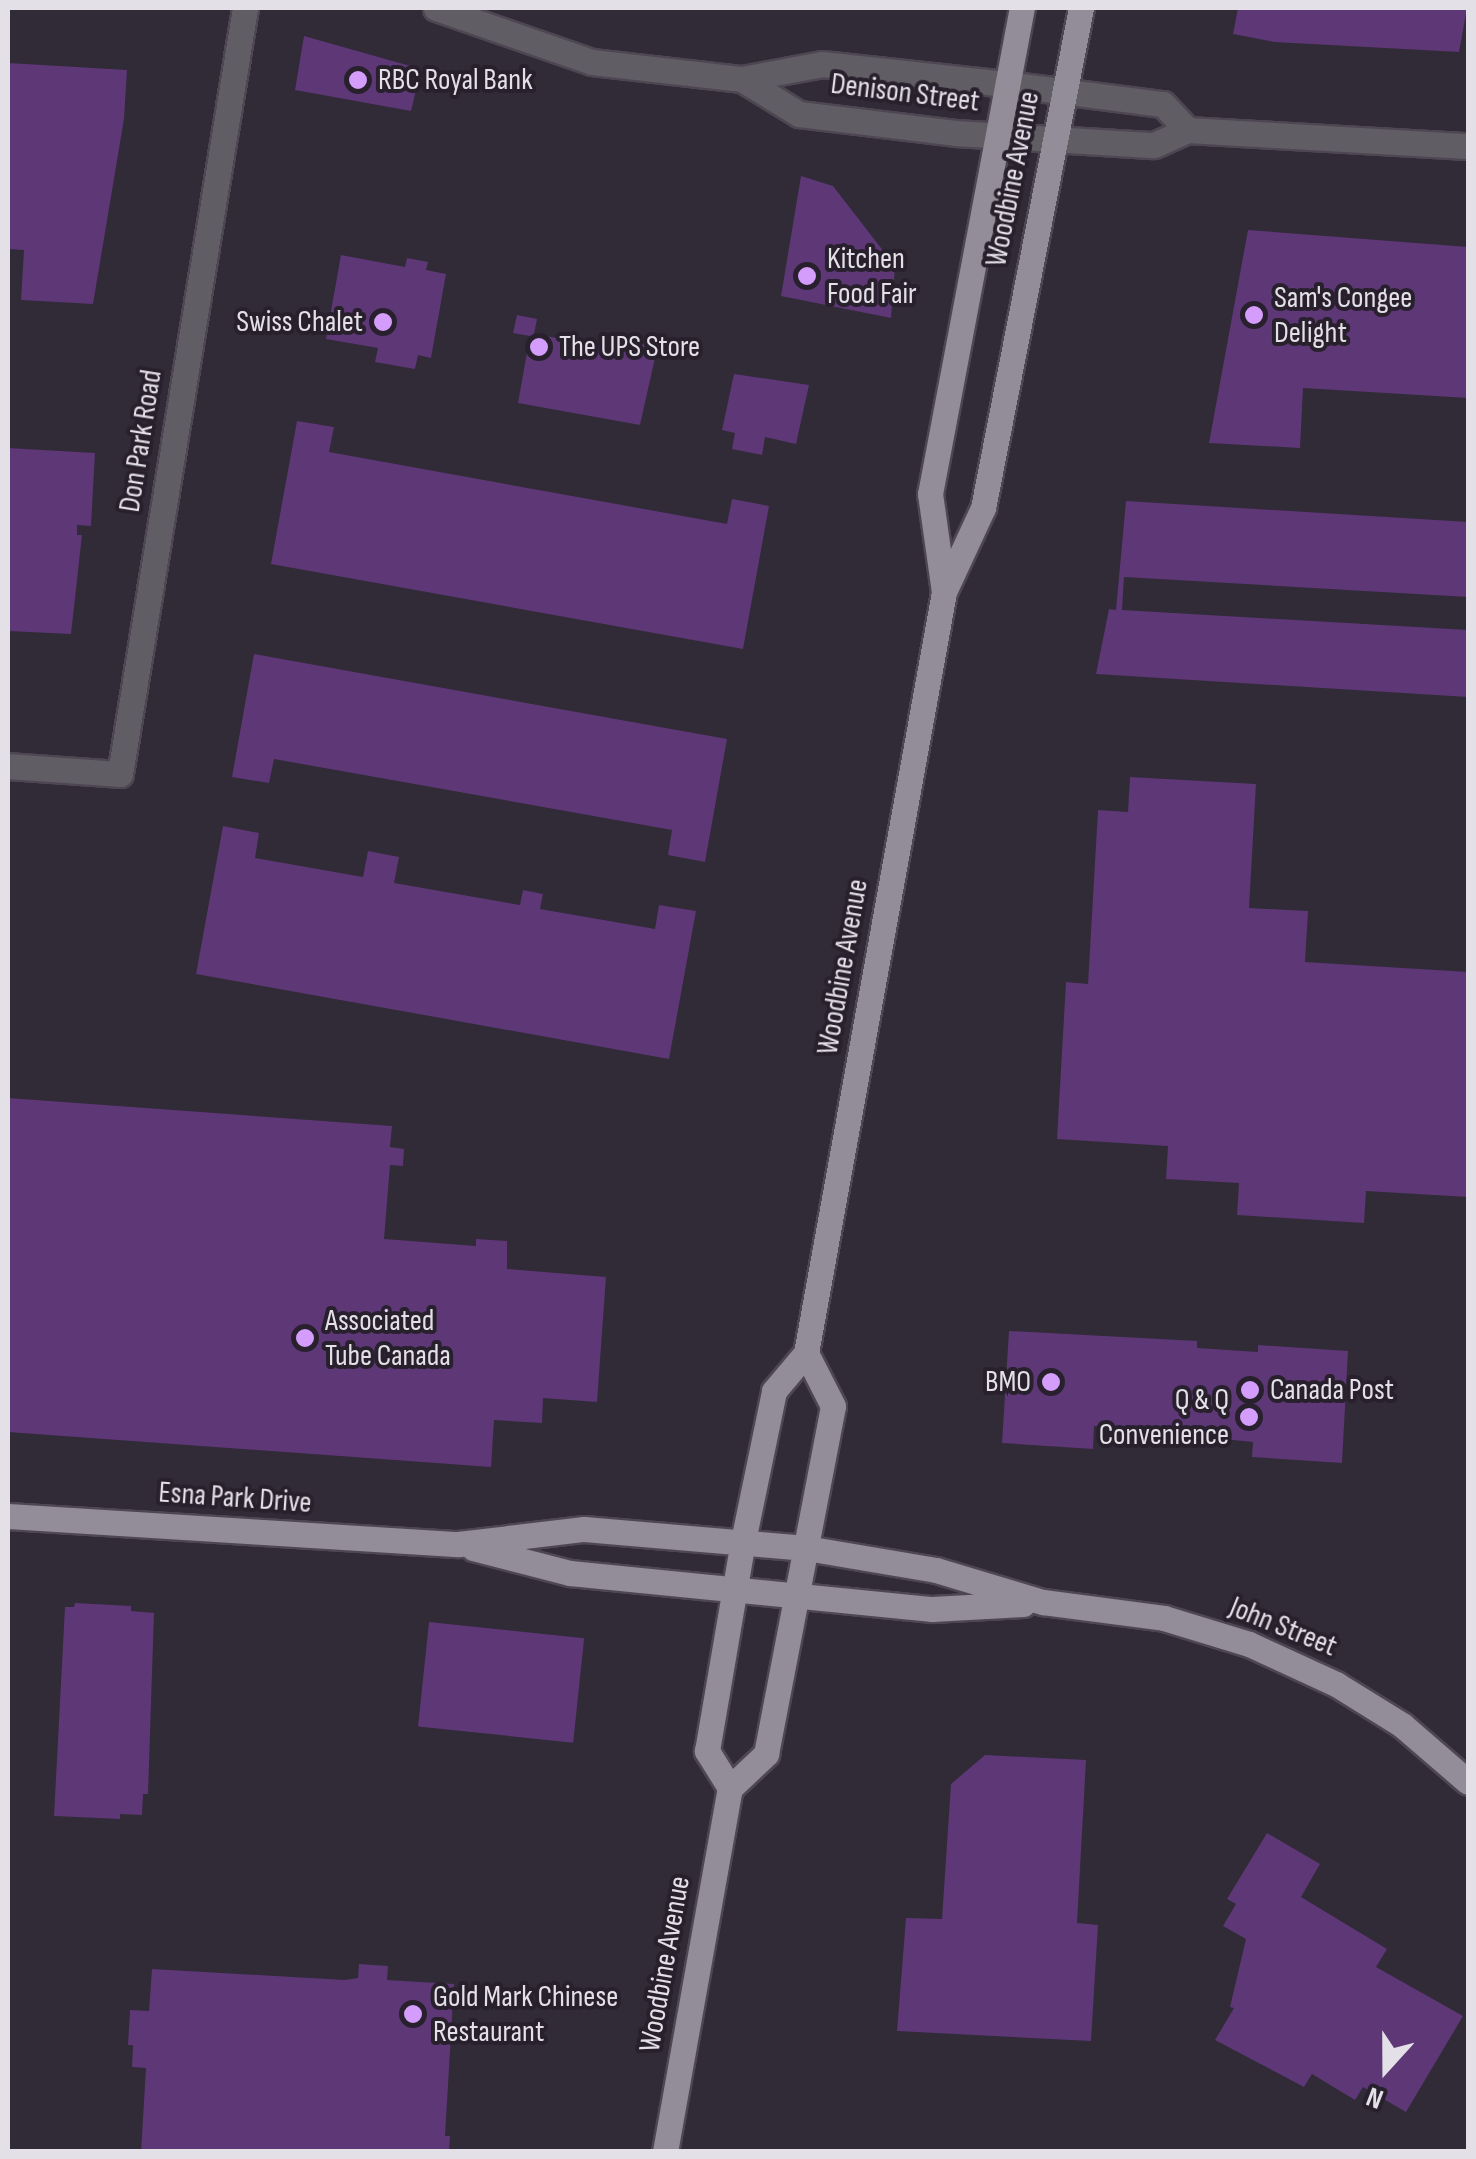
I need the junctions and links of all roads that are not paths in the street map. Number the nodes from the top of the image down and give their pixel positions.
1 (245, 8) edge
2 (436, 8) edge
3 (1022, 8) edge
4 (1080, 8) edge
5 (742, 79) junction
6 (1006, 84) junction
7 (1064, 92) junction
8 (1186, 130) junction
9 (996, 136) junction
10 (1053, 140) junction
11 (1468, 146) edge
12 (944, 592) junction
13 (8, 766) edge
14 (806, 1353) junction
15 (8, 1516) edge
16 (743, 1542) junction
17 (458, 1544) junction
18 (806, 1548) junction
19 (736, 1588) junction
20 (794, 1594) junction
21 (1043, 1602) junction
22 (1468, 1782) edge
23 (730, 1788) junction
24 (665, 2152) edge

1 - 13 street, Don Park Road
2 - 5 street, Denison Street
3 - 6 main road, Woodbine Avenue
4 - 7 main road, Woodbine Avenue
5 - 6 street, Denison Street
5 - 9 street, Denison Street
6 - 7 street, Denison Street
6 - 9 main road, Woodbine Avenue
7 - 8 street, Denison Street
7 - 10 main road, Woodbine Avenue
8 - 10 street, Denison Street
8 - 11 street, Denison Street
9 - 10 street, Denison Street
9 - 12 main road, Woodbine Avenue
10 - 12 main road, Woodbine Avenue
12 - 14 main road, Woodbine Avenue
14 - 16 main road, Woodbine Avenue
14 - 18 main road
15 - 17 main road, Esna Park Drive
16 - 17 main road, Esna Park Drive
16 - 18 main road, John Street
16 - 19 main road, Woodbine Avenue
17 - 19 main road, Esna Park Drive
18 - 20 main road
18 - 21 main road, John Street
19 - 20 main road, John Street
19 - 23 main road, Woodbine Avenue
20 - 21 main road, John Street
20 - 23 main road
21 - 22 main road, John Street
23 - 24 main road, Woodbine Avenue

